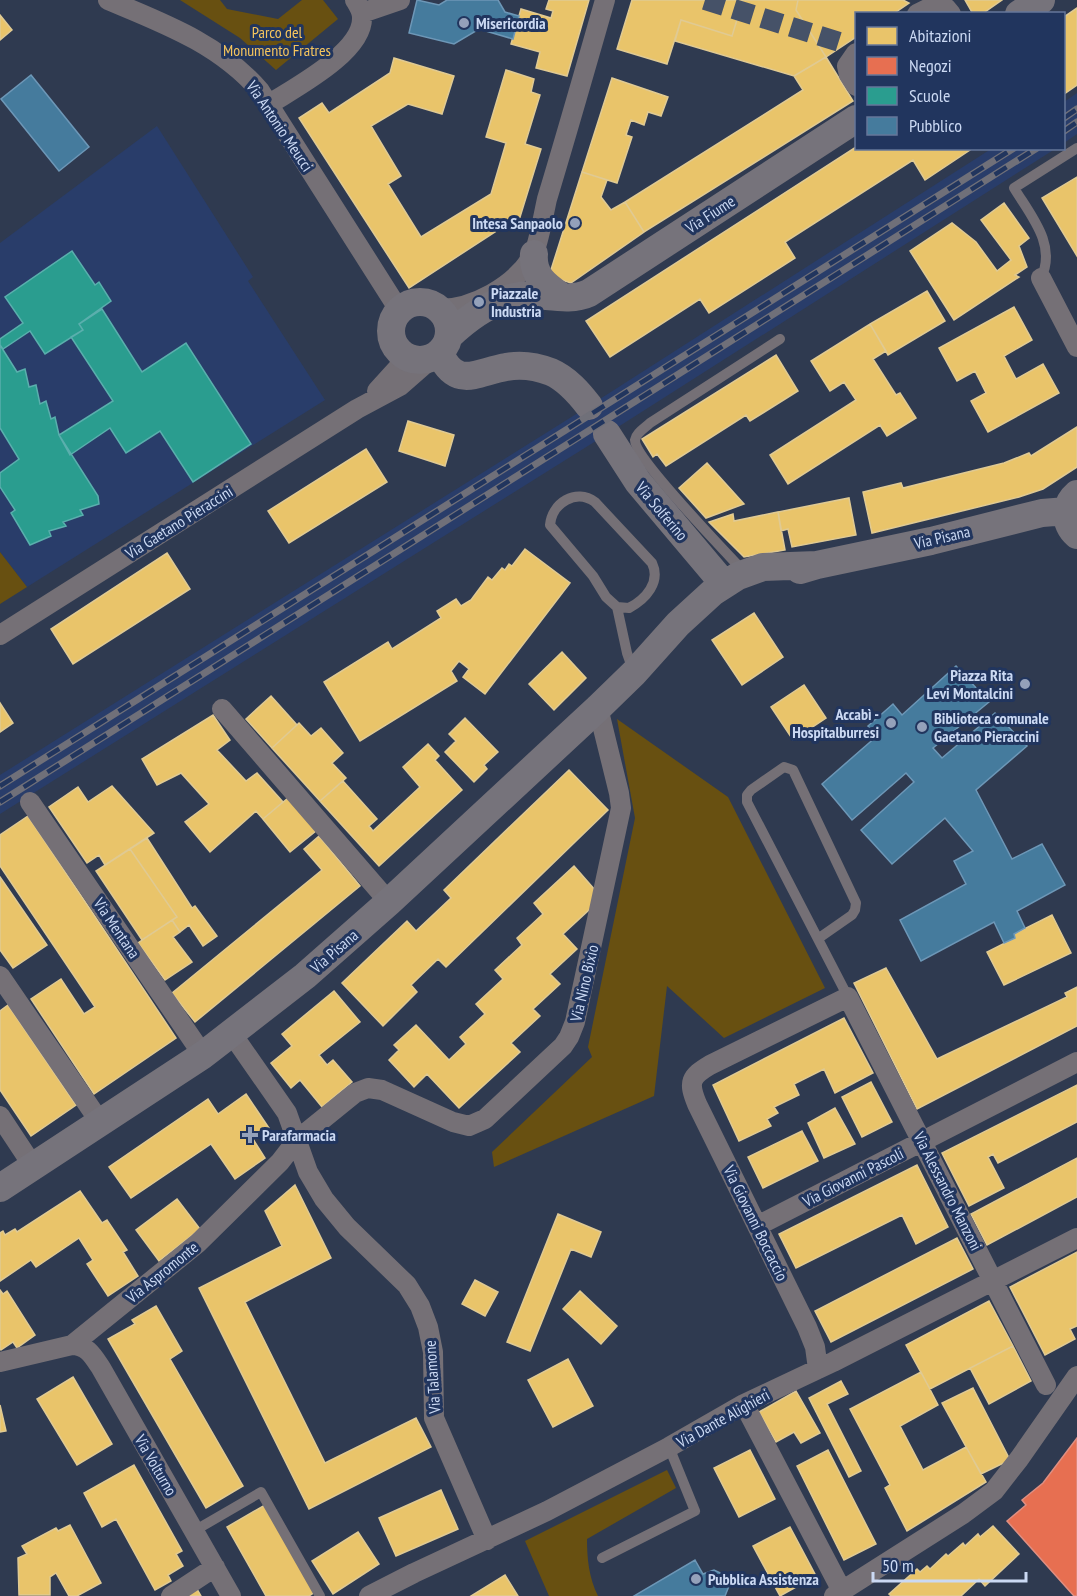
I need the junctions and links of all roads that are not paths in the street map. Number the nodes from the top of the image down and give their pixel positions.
1 (400, 0) edge
2 (605, 0) edge
3 (1041, 0) edge
4 (114, 1) edge
5 (358, 6) edge
6 (942, 6) edge
7 (923, 12) edge
8 (1022, 12) edge
9 (853, 49) edge
10 (855, 84) edge
11 (268, 105) junction
12 (855, 120) edge
13 (1077, 148) edge
14 (534, 254) junction
15 (1041, 278) joint
16 (561, 296) junction
17 (439, 309) junction
18 (399, 310) junction
19 (780, 339) dead end
20 (1077, 347) edge
21 (432, 352) junction
22 (589, 406) dead end
23 (607, 434) dead end
24 (1074, 523) edge
25 (817, 565) junction
26 (735, 578) junction
27 (617, 607) junction
28 (686, 634) junction
29 (0, 635) edge
30 (634, 674) junction
31 (598, 708) junction
32 (222, 709) dead end
33 (30, 802) dead end
34 (389, 902) junction
35 (819, 938) junction
36 (0, 976) edge
37 (848, 998) junction
38 (232, 1034) junction
39 (203, 1055) junction
40 (1077, 1062) edge
41 (0, 1116) edge
42 (100, 1122) junction
43 (297, 1140) junction
44 (922, 1141) junction
45 (33, 1166) junction
46 (0, 1188) edge
47 (757, 1226) junction
48 (1077, 1238) edge
49 (993, 1280) junction
50 (72, 1345) junction
51 (0, 1362) edge
52 (818, 1369) junction
53 (1077, 1376) edge
54 (1046, 1385) dead end
55 (1070, 1401) edge
56 (744, 1404) junction
57 (669, 1447) junction
58 (194, 1531) junction
59 (487, 1540) junction
60 (602, 1558) dead end
61 (215, 1567) junction
62 (381, 1593) edge
63 (838, 1594) edge
64 (171, 1596) edge
65 (231, 1596) edge
66 (320, 1596) edge

1 - 5 street
2 - 14 street
3 - 8 main road
4 - 11 street, Via Antonio Meucci
5 - 11 street
6 - 7 street
9 - 10 street
11 - 18 street, Via Antonio Meucci
12 - 16 main road, Via Fiume
13 - 15 lane
14 - 16 main road
14 - 17 street
15 - 20 street
16 - 21 main road
17 - 18 main road
17 - 21 main road
18 - 21 main road
19 - 26 lane
21 - 22 main road
21 - 29 street, Via Gaetano Pieraccini
23 - 26 main road, Via Solferino
24 - 25 main road, Via Pisana
25 - 26 main road, Via Pisana
25 - 28 main road, Via Pisana
26 - 28 main road
26 - 30 main road, Via Pisana
27 - 27 lane
27 - 30 lane
28 - 30 main road, Via Pisana
30 - 31 main road, Via Pisana
31 - 34 main road, Via Pisana
31 - 43 street, Via Nino Bixio
32 - 34 street
33 - 39 street, Via Mentana
34 - 38 main road, Via Pisana
35 - 35 lane
35 - 37 lane
36 - 42 street
37 - 44 street, Via Alessandro Manzoni
37 - 47 street, Via Giovanni Boccaccio
38 - 39 main road, Via Pisana
38 - 43 street, Via Talamone
39 - 42 main road, Via Pisana
40 - 44 street, Via Giovanni Pascoli
41 - 45 street
42 - 45 main road, Via Pisana
43 - 50 street, Via Aspromonte
43 - 59 street, Via Talamone
44 - 47 street, Via Giovanni Pascoli
44 - 49 street, Via Alessandro Manzoni
45 - 46 main road, Via Pisana
47 - 52 street, Via Giovanni Boccaccio
48 - 49 street, Via Dante Alighieri
49 - 52 street, Via Dante Alighieri
49 - 54 street, Via Alessandro Manzoni
50 - 51 street, Via Aspromonte
50 - 58 street, Via Volturno
52 - 56 street, Via Dante Alighieri
53 - 55 street
55 - 63 street
56 - 57 street, Via Dante Alighieri
56 - 63 street
57 - 59 street, Via Dante Alighieri
57 - 60 lane
58 - 61 street, Via Volturno
58 - 66 lane
59 - 62 street, Via Dante Alighieri
61 - 64 street
61 - 65 street, Via Volturno

